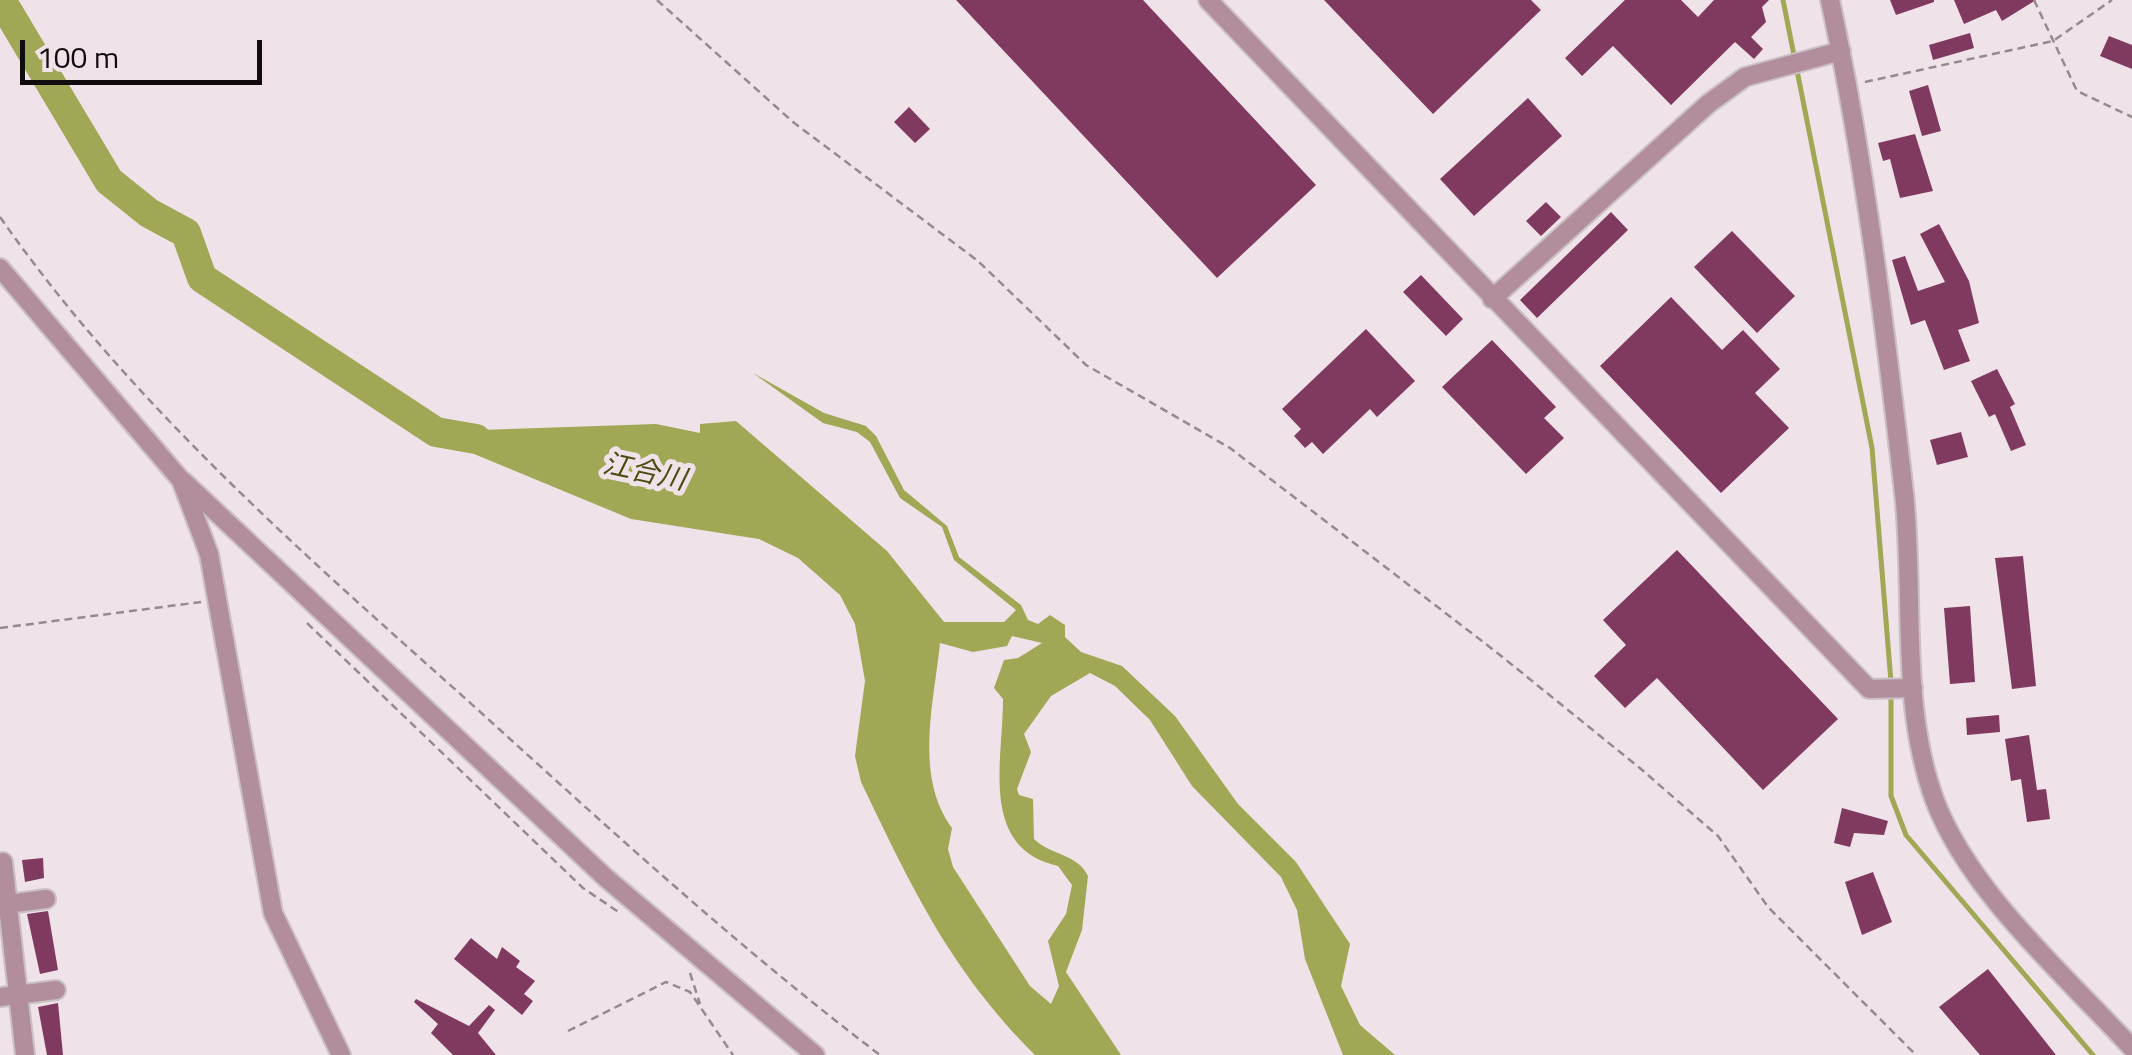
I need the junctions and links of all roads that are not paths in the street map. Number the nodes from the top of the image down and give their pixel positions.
1 (1208, 0) edge
2 (1830, 0) edge
3 (1841, 51) junction
4 (0, 268) edge
5 (1492, 299) junction
6 (181, 480) junction
7 (1913, 688) junction
8 (3, 862) dead end
9 (46, 899) dead end
10 (4, 904) edge
11 (56, 990) dead end
12 (9, 996) edge
13 (2132, 1048) edge
14 (25, 1055) edge
15 (340, 1055) edge
16 (815, 1055) edge

1 - 5 street
2 - 3 street
3 - 5 street
3 - 7 street
4 - 6 street
5 - 7 street
6 - 15 street
6 - 16 street
7 - 13 street
8 - 10 street
9 - 10 street
10 - 12 street
11 - 12 street
12 - 14 street

